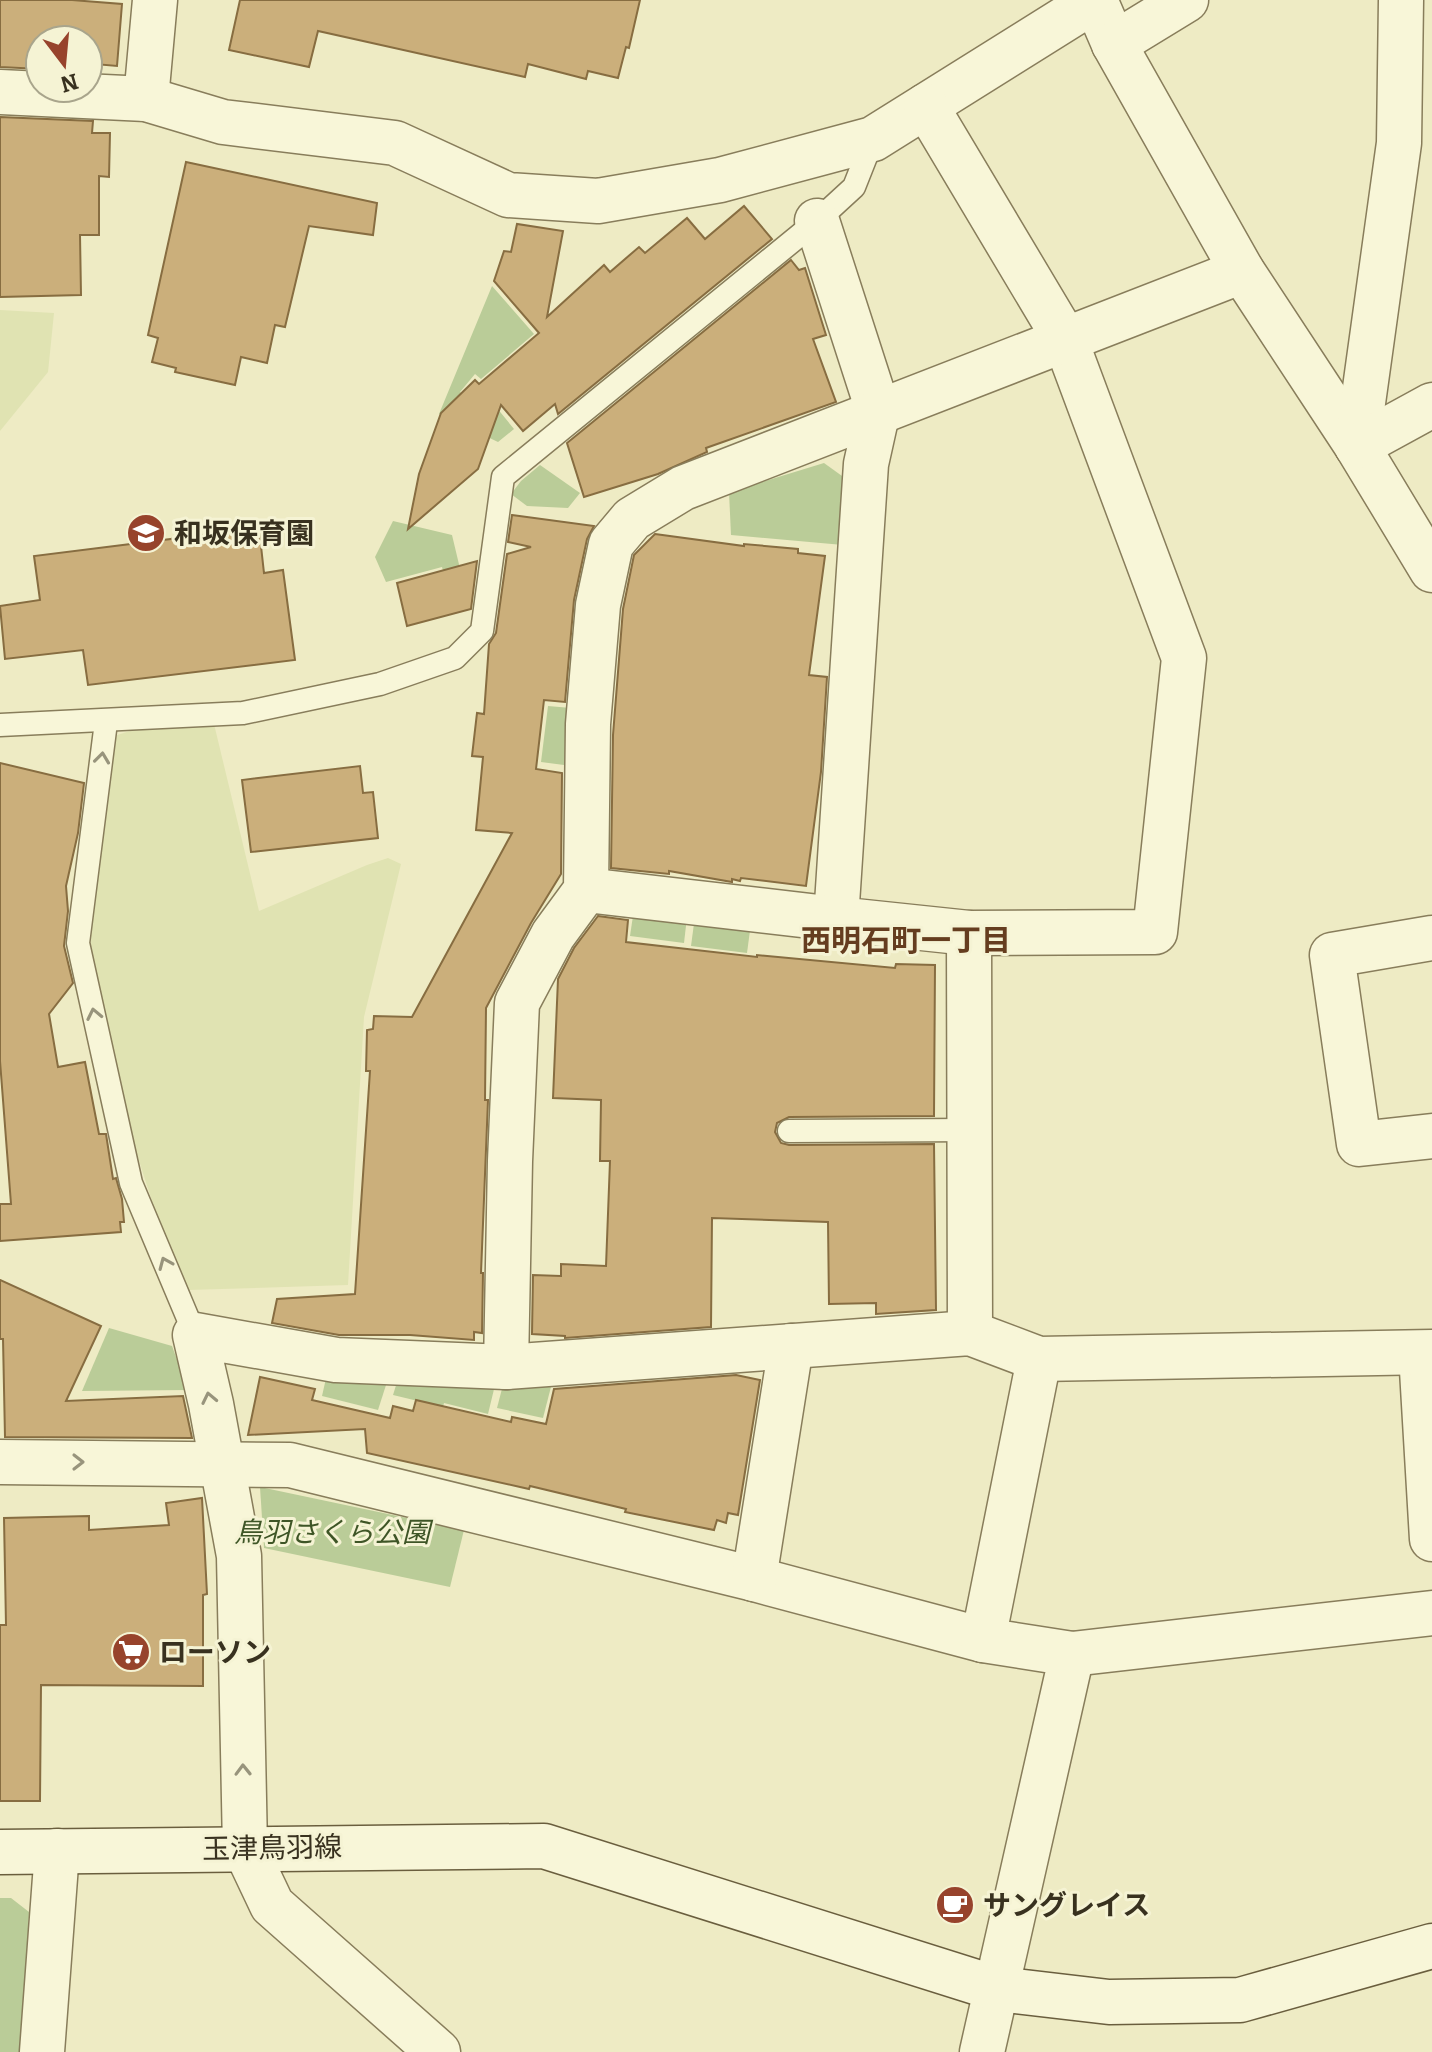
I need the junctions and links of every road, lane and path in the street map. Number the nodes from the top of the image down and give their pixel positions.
1 (155, 0) edge
2 (1095, 0) edge
3 (1186, 0) edge
4 (1401, 0) edge
5 (1114, 44) junction
6 (0, 92) edge
7 (146, 99) junction
8 (926, 106) junction
9 (1416, 134) edge
10 (873, 139) junction
11 (817, 221) junction
12 (1242, 271) junction
13 (1065, 339) junction
14 (1432, 405) edge
15 (878, 410) junction
16 (1357, 446) junction
17 (1432, 570) edge
18 (106, 722) junction
19 (0, 725) edge
20 (586, 890) junction
21 (836, 919) junction
22 (969, 933) junction
23 (1432, 938) edge
24 (971, 1130) junction
25 (789, 1131) dead end
26 (1432, 1136) edge
27 (970, 1333) junction
28 (195, 1335) junction
29 (791, 1346) junction
30 (1427, 1353) edge
31 (1039, 1359) junction
32 (506, 1367) junction
33 (0, 1462) edge
34 (220, 1462) junction
35 (1432, 1539) edge
36 (754, 1579) junction
37 (1432, 1613) edge
38 (983, 1640) junction
39 (1072, 1654) junction
40 (245, 1848) junction
41 (57, 1851) junction
42 (0, 1852) edge
43 (1432, 1946) edge
44 (998, 1989) junction
45 (42, 2052) edge
46 (438, 2052) edge
47 (982, 2052) edge

1 - 7 street
2 - 5 street
2 - 8 street
3 - 5 street
4 - 9 street
5 - 12 street
6 - 7 street
7 - 10 street
8 - 10 street
8 - 13 street
9 - 16 street
10 - 11 lane
11 - 15 street
11 - 18 lane
12 - 13 street
12 - 16 street
13 - 15 street
13 - 22 street
14 - 16 street
15 - 20 street
15 - 21 street
16 - 17 street
18 - 19 lane
28 -> 18 lane
20 - 21 street
20 - 32 street
21 - 22 street
22 - 24 street
23 - 26 street
24 - 25 lane
24 - 27 street
27 - 29 street
27 - 31 street
28 - 32 street
34 -> 28 street
29 - 32 street
29 - 36 street
30 - 31 street
30 - 35 street
31 - 38 street
33 -> 34 street
34 - 36 street
40 -> 34 street
36 - 38 street
37 - 39 street
38 - 39 street
39 - 44 street
40 - 41 street, 玉津鳥羽線
40 - 44 street, 玉津鳥羽線
40 - 46 street
41 - 42 street, 玉津鳥羽線
41 - 45 street
43 - 44 street, 玉津鳥羽線
44 - 47 street

